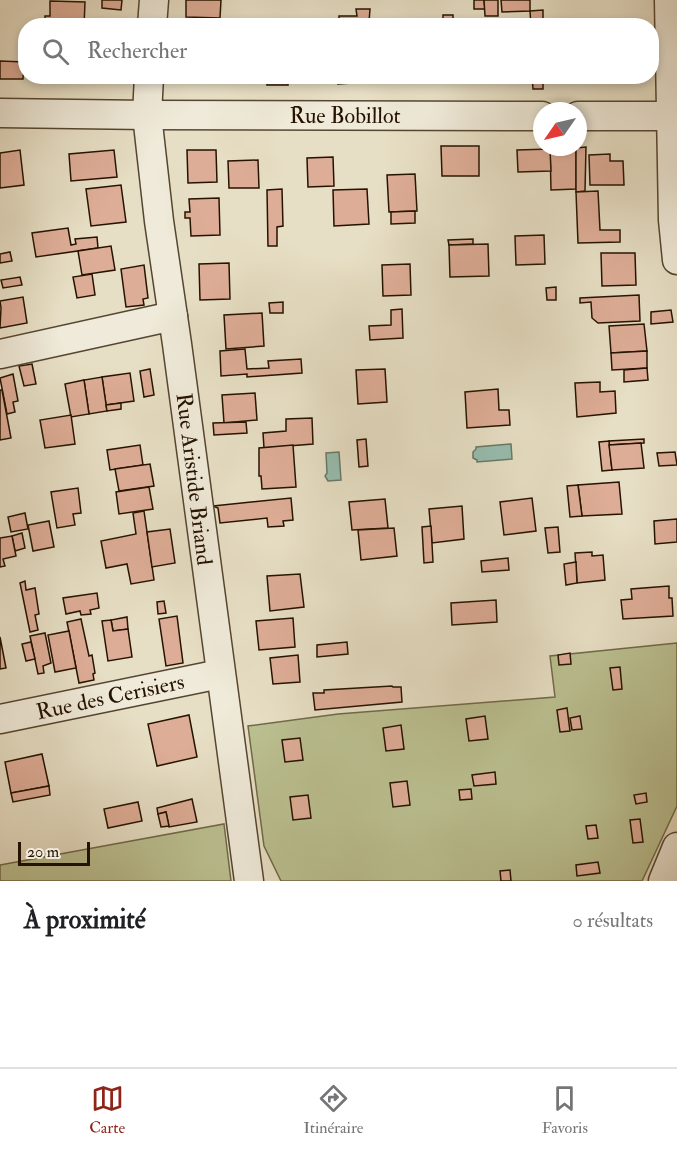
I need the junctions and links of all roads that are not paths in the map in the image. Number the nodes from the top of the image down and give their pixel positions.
1 (154, 0) edge
2 (669, 0) edge
3 (153, 18) edge
4 (149, 84) edge
5 (0, 113) edge
6 (147, 115) junction
7 (533, 116) edge
8 (587, 116) edge
9 (674, 116) edge
10 (677, 260) edge
11 (173, 316) junction
12 (0, 354) edge
13 (220, 674) junction
14 (0, 719) edge
15 (677, 847) edge
16 (249, 881) edge
17 (663, 881) edge

1 - 3 street
2 - 9 street
4 - 6 street, Rue Aristide Briand
5 - 6 street, Rue Bobillot
6 - 7 street, Rue Bobillot
6 - 11 street, Rue Aristide Briand
8 - 9 street
9 - 10 street
11 - 12 street
11 - 13 street, Rue Aristide Briand
13 - 14 street, Rue des Cerisiers
13 - 16 street, Rue Aristide Briand
15 - 17 street

